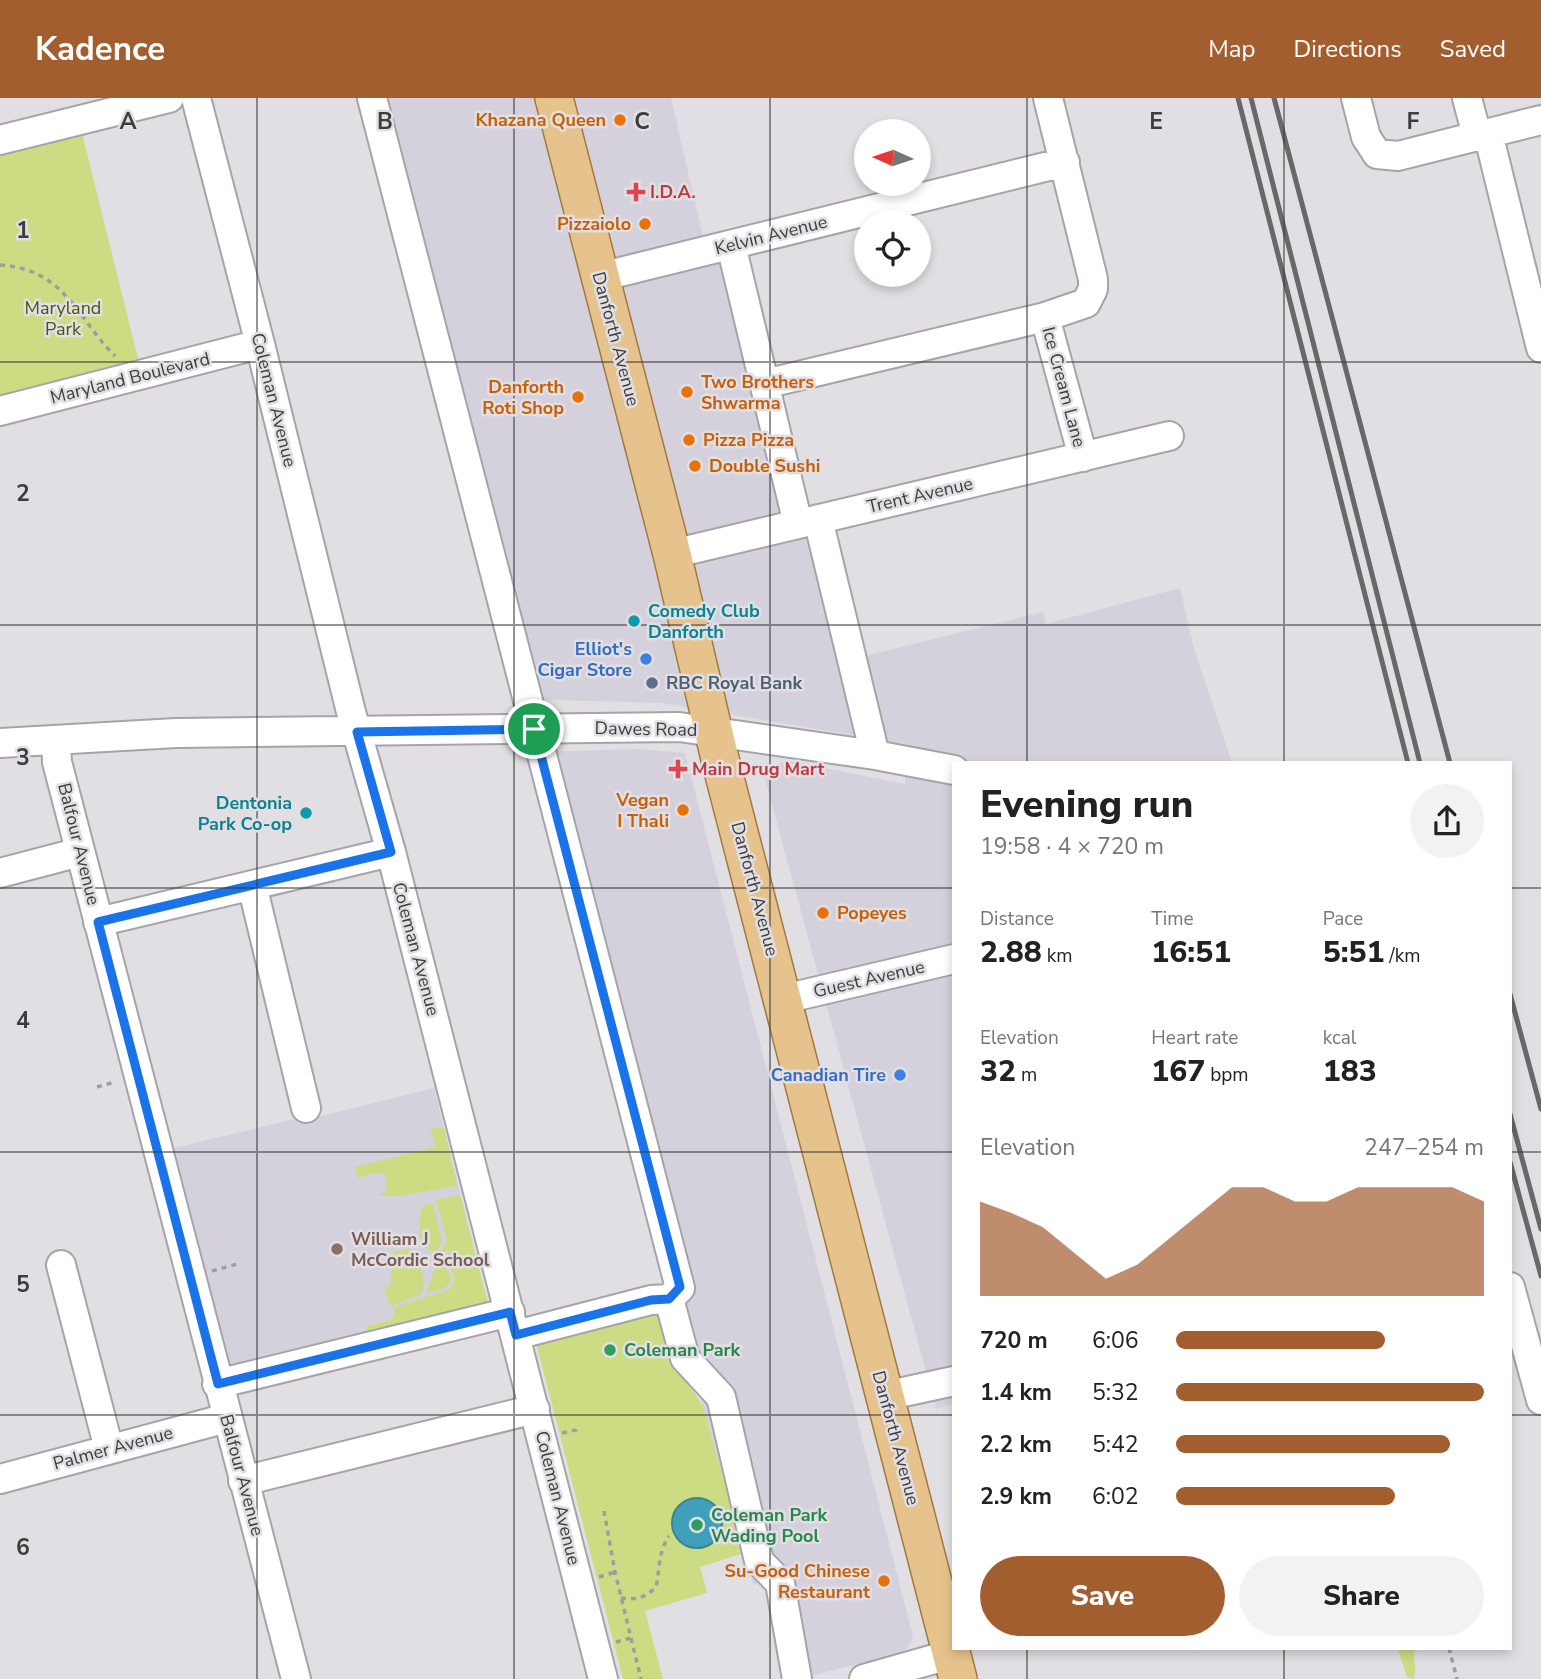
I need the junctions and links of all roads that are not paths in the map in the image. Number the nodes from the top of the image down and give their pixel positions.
1 (169, 98) edge
2 (196, 98) edge
3 (372, 98) edge
4 (554, 98) edge
5 (1048, 98) edge
6 (1356, 98) edge
7 (1467, 98) edge
8 (1541, 120) edge
9 (1482, 134) junction
10 (0, 141) edge
11 (1065, 162) junction
12 (731, 245) junction
13 (1528, 247) edge
14 (600, 277) junction
15 (1045, 317) junction
16 (260, 344) junction
17 (1541, 348) edge
18 (765, 384) junction
19 (0, 411) edge
20 (1169, 436) dead end
21 (1083, 457) junction
22 (808, 522) junction
23 (671, 554) junction
24 (534, 729) junction
25 (714, 731) junction
26 (357, 732) junction
27 (56, 740) junction
28 (0, 743) edge
29 (875, 755) junction
30 (952, 770) edge
31 (80, 852) junction
32 (391, 852) junction
33 (0, 873) edge
34 (252, 885) junction
35 (98, 922) junction
36 (952, 959) edge
37 (783, 999) junction
38 (306, 1108) dead end
39 (61, 1265) dead end
40 (1512, 1294) edge
41 (669, 1299) junction
42 (513, 1323) junction
43 (952, 1381) edge
44 (218, 1384) junction
45 (885, 1396) junction
46 (1541, 1400) edge
47 (535, 1409) junction
48 (227, 1418) junction
49 (109, 1449) junction
50 (0, 1479) edge
51 (243, 1481) junction
52 (955, 1666) edge
53 (296, 1679) edge
54 (603, 1679) edge
55 (797, 1679) edge
56 (864, 1679) edge

1 - 10 street
2 - 16 street, Coleman Avenue
3 - 24 street
4 - 14 main road, Danforth Avenue
5 - 11 street
6 - 9 street
7 - 9 street
8 - 9 street
9 - 13 street
11 - 12 street, Kelvin Avenue
11 - 15 street
12 - 14 street, Kelvin Avenue
12 - 18 street
13 - 17 street
14 - 23 main road, Danforth Avenue
15 - 18 street
15 - 21 street, Ice Cream Lane
16 - 19 street, Maryland Boulevard
16 - 26 street, Coleman Avenue
18 - 22 street
20 - 21 street, Trent Avenue
21 - 22 street, Trent Avenue
22 - 23 street, Trent Avenue
22 - 29 street
23 - 25 main road, Danforth Avenue
24 - 25 street, Dawes Road
24 - 26 street, Dawes Road
24 - 41 street
25 - 29 street, Dawes Road
25 - 37 main road, Danforth Avenue
26 - 27 street, Dawes Road
26 - 32 street, Coleman Avenue
27 - 28 street, Dawes Road
27 - 31 street, Balfour Avenue
29 - 30 street, Dawes Road
31 - 33 street
31 - 35 street, Balfour Avenue
32 - 34 street
32 - 42 street, Coleman Avenue
34 - 35 street
34 - 38 street
35 - 44 street, Balfour Avenue
36 - 37 street, Guest Avenue
37 - 45 main road, Danforth Avenue
39 - 49 street
40 - 46 street
41 - 42 street
41 - 55 street
42 - 44 street
42 - 47 street, Coleman Avenue
43 - 45 street
44 - 48 street, Balfour Avenue
45 - 52 main road, Danforth Avenue
47 - 51 street
47 - 54 street, Coleman Avenue
48 - 49 street, Palmer Avenue
48 - 51 street, Balfour Avenue
49 - 50 street, Palmer Avenue
51 - 53 street, Balfour Avenue
52 - 56 street

